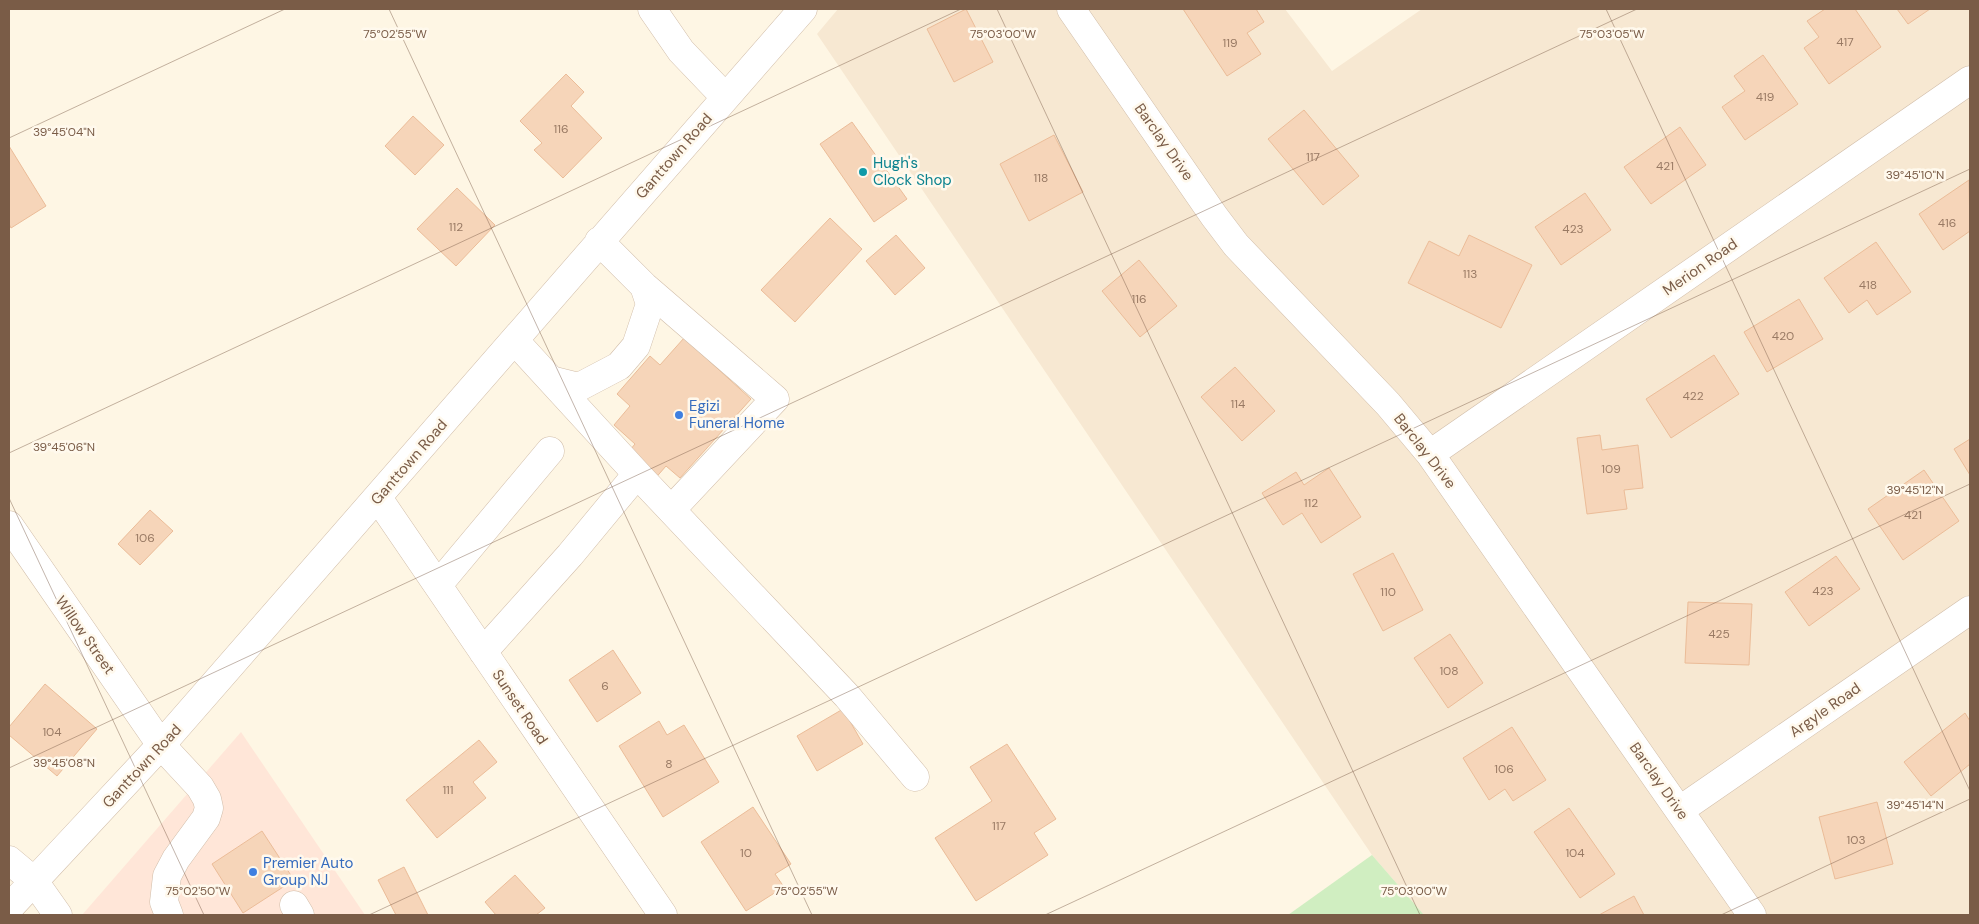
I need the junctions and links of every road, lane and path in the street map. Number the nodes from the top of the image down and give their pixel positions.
1 (652, 9) edge
2 (803, 9) edge
3 (1070, 9) edge
4 (1970, 80) edge
5 (725, 97) junction
6 (600, 241) junction
7 (644, 286) junction
8 (515, 341) junction
9 (551, 380) junction
10 (550, 451) dead end
11 (1430, 454) junction
12 (637, 474) junction
13 (378, 498) junction
14 (671, 510) junction
15 (9, 525) edge
16 (438, 585) junction
17 (1970, 610) edge
18 (483, 652) junction
19 (161, 745) junction
20 (915, 777) dead end
21 (1680, 810) junction
22 (9, 860) edge
23 (34, 881) junction
24 (9, 908) edge
25 (58, 915) edge
26 (169, 915) edge
27 (663, 915) edge
28 (1752, 915) edge

1 - 5 street
2 - 5 street, Ganttown Road
3 - 11 street, Barclay Drive
4 - 11 street, Merion Road
5 - 6 street, Ganttown Road
6 - 7 street
6 - 8 street, Ganttown Road
7 - 9 street
7 - 14 street
8 - 9 street
8 - 13 street, Ganttown Road
9 - 12 street
10 - 16 street
11 - 21 street, Barclay Drive
12 - 14 street
12 - 18 street
13 - 16 street, Sunset Road
13 - 19 street, Ganttown Road
14 - 20 street
15 - 19 street, Willow Street
16 - 18 street, Sunset Road
17 - 21 street, Argyle Road
18 - 27 street, Sunset Road
19 - 23 street, Ganttown Road
19 - 26 street, Willow Street
21 - 28 street, Barclay Drive
22 - 23 street
23 - 24 street, Ganttown Road
23 - 25 street

